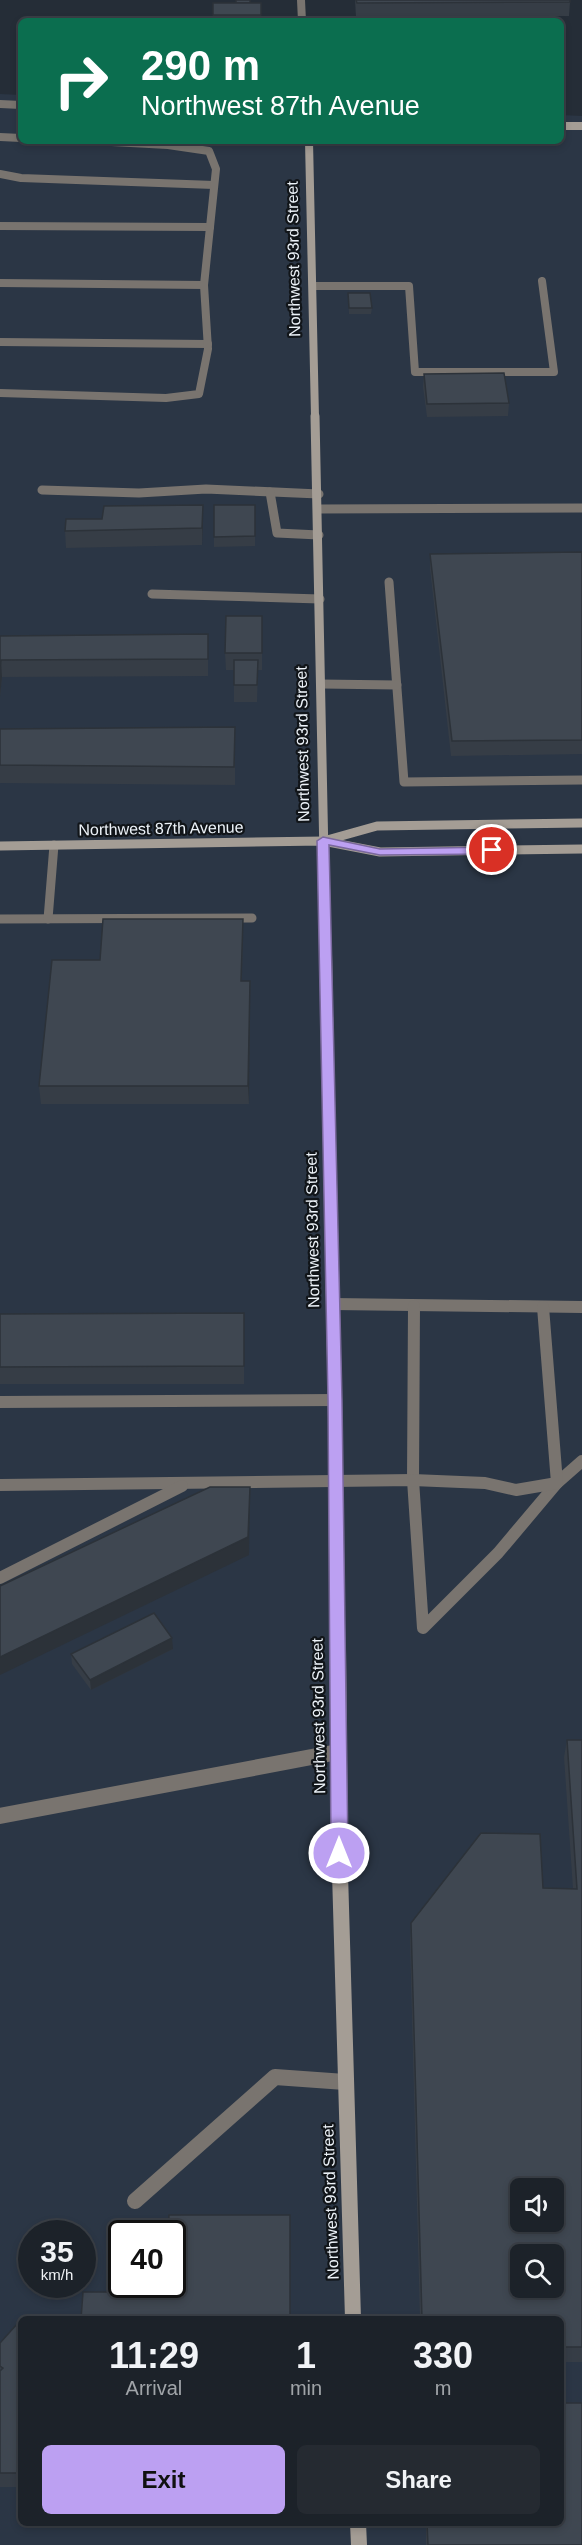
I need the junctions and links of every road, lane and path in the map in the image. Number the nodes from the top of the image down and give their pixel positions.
1 (301, 0) edge
2 (302, 18) edge
3 (0, 104) edge
4 (18, 105) edge
5 (564, 126) edge
6 (582, 126) edge
7 (0, 137) edge
8 (18, 138) edge
9 (168, 144) edge
10 (309, 144) edge
11 (0, 174) edge
12 (214, 185) junction
13 (0, 226) edge
14 (210, 227) junction
15 (542, 281) dead end
16 (0, 283) edge
17 (204, 285) junction
18 (313, 286) junction
19 (0, 342) edge
20 (208, 344) junction
21 (0, 393) edge
22 (42, 490) dead end
23 (270, 492) junction
24 (319, 494) junction
25 (582, 508) edge
26 (319, 509) junction
27 (319, 535) junction
28 (389, 582) dead end
29 (152, 594) dead end
30 (320, 599) junction
31 (321, 684) junction
32 (397, 685) junction
33 (582, 780) edge
34 (582, 823) edge
35 (323, 841) junction
36 (54, 845) junction
37 (0, 846) edge
38 (582, 849) edge
39 (252, 918) dead end
40 (0, 919) edge
41 (48, 919) junction
42 (333, 1304) junction
43 (414, 1306) junction
44 (543, 1306) junction
45 (582, 1307) edge
46 (335, 1400) junction
47 (0, 1402) edge
48 (582, 1461) edge
49 (413, 1480) junction
50 (557, 1482) junction
51 (334, 1483) junction
52 (186, 1484) junction
53 (0, 1485) edge
54 (0, 1578) edge
55 (338, 1752) junction
56 (0, 1816) edge
57 (345, 2082) junction
58 (135, 2201) dead end
59 (353, 2316) edge
60 (358, 2526) edge
61 (359, 2545) edge

1 - 2 street
3 - 4 street
5 - 6 street
7 - 8 street
9 - 12 street
10 - 18 street, Northwest 93rd Street
11 - 12 street
12 - 14 street
13 - 14 street
14 - 17 street
15 - 18 street
16 - 17 street
17 - 20 street
18 - 24 street, Northwest 93rd Street
19 - 20 street
20 - 21 street
22 - 23 street
23 - 24 street
23 - 27 street
24 - 26 street, Northwest 93rd Street
25 - 26 street
26 - 27 street, Northwest 93rd Street
27 - 30 street, Northwest 93rd Street
28 - 32 street
29 - 30 street
30 - 31 street, Northwest 93rd Street
31 - 32 street
31 - 35 street, Northwest 93rd Street
32 - 33 street
34 - 35 street, Northwest 87th Avenue
35 - 36 street, Northwest 87th Avenue
35 - 38 street, Northwest 87th Avenue
35 - 42 street, Northwest 93rd Street
36 - 37 street, Northwest 87th Avenue
36 - 41 street
39 - 41 street
40 - 41 street
42 - 43 street
42 - 46 street, Northwest 93rd Street
43 - 44 street
43 - 49 street
44 - 45 street
44 - 50 street
46 - 47 street
46 - 51 street, Northwest 93rd Street
48 - 50 street
49 - 50 street
49 - 50 street
49 - 51 street
51 - 52 street
51 - 55 street, Northwest 93rd Street
52 - 53 street
52 - 54 street
55 - 56 street
55 - 57 street, Northwest 93rd Street
57 - 58 street
57 - 59 street, Northwest 93rd Street
60 - 61 street

